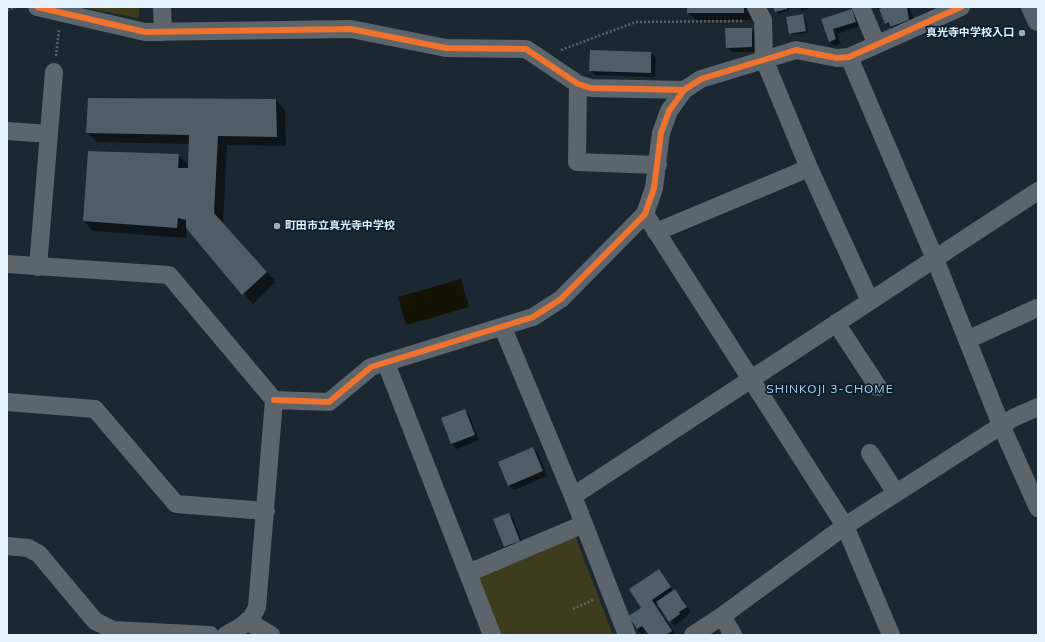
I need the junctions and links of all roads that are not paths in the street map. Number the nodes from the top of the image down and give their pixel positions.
1 (38, 7) edge
2 (162, 7) edge
3 (861, 7) edge
4 (961, 7) edge
5 (1032, 7) edge
6 (759, 14) edge
7 (1038, 20) edge
8 (163, 32) junction
9 (876, 43) junction
10 (849, 57) junction
11 (764, 58) junction
12 (54, 72) dead end
13 (578, 84) junction
14 (684, 90) junction
15 (7, 131) edge
16 (49, 134) junction
17 (658, 165) junction
18 (808, 168) junction
19 (1038, 191) edge
20 (645, 214) junction
21 (656, 232) junction
22 (935, 259) junction
23 (7, 264) edge
24 (38, 267) junction
25 (870, 301) junction
26 (1037, 308) edge
27 (836, 323) junction
28 (503, 328) junction
29 (967, 340) junction
30 (386, 362) junction
31 (750, 380) junction
32 (878, 387) dead end
33 (274, 400) junction
34 (7, 402) edge
35 (1038, 407) edge
36 (1001, 425) junction
37 (870, 453) dead end
38 (896, 493) junction
39 (573, 496) junction
40 (1038, 508) edge
41 (266, 512) junction
42 (584, 524) junction
43 (845, 526) junction
44 (7, 546) edge
45 (468, 573) junction
46 (722, 616) junction
47 (247, 622) junction
48 (92, 628) edge
49 (210, 635) edge
50 (226, 635) edge
51 (271, 635) edge
52 (492, 635) edge
53 (627, 635) edge
54 (693, 635) edge
55 (733, 635) edge
56 (890, 635) edge

1 - 8 street
2 - 8 street
3 - 9 street
4 - 9 street
5 - 7 main road
6 - 11 street
8 - 13 street
9 - 10 street
10 - 11 street
10 - 22 street
11 - 14 street
11 - 18 street
12 - 16 street
13 - 14 street
13 - 17 street
14 - 17 street
15 - 16 street
16 - 24 street
17 - 20 street
18 - 21 street
18 - 25 street
19 - 22 street
20 - 21 street
20 - 28 street
21 - 31 street
22 - 25 street
22 - 29 street
23 - 24 street
24 - 33 street
25 - 27 street
26 - 29 street
27 - 31 street
27 - 32 street
28 - 30 street
28 - 39 street
29 - 36 street
30 - 33 street
30 - 45 street
31 - 39 street
31 - 43 street
33 - 41 street
34 - 41 street
35 - 36 street
36 - 38 street
36 - 40 street
37 - 38 street
38 - 43 street
39 - 42 street
41 - 47 street
42 - 45 street
42 - 53 street
43 - 46 street
43 - 56 street
44 - 48 street
45 - 52 street
46 - 54 street
46 - 55 street
47 - 50 street
47 - 51 street
48 - 49 street

